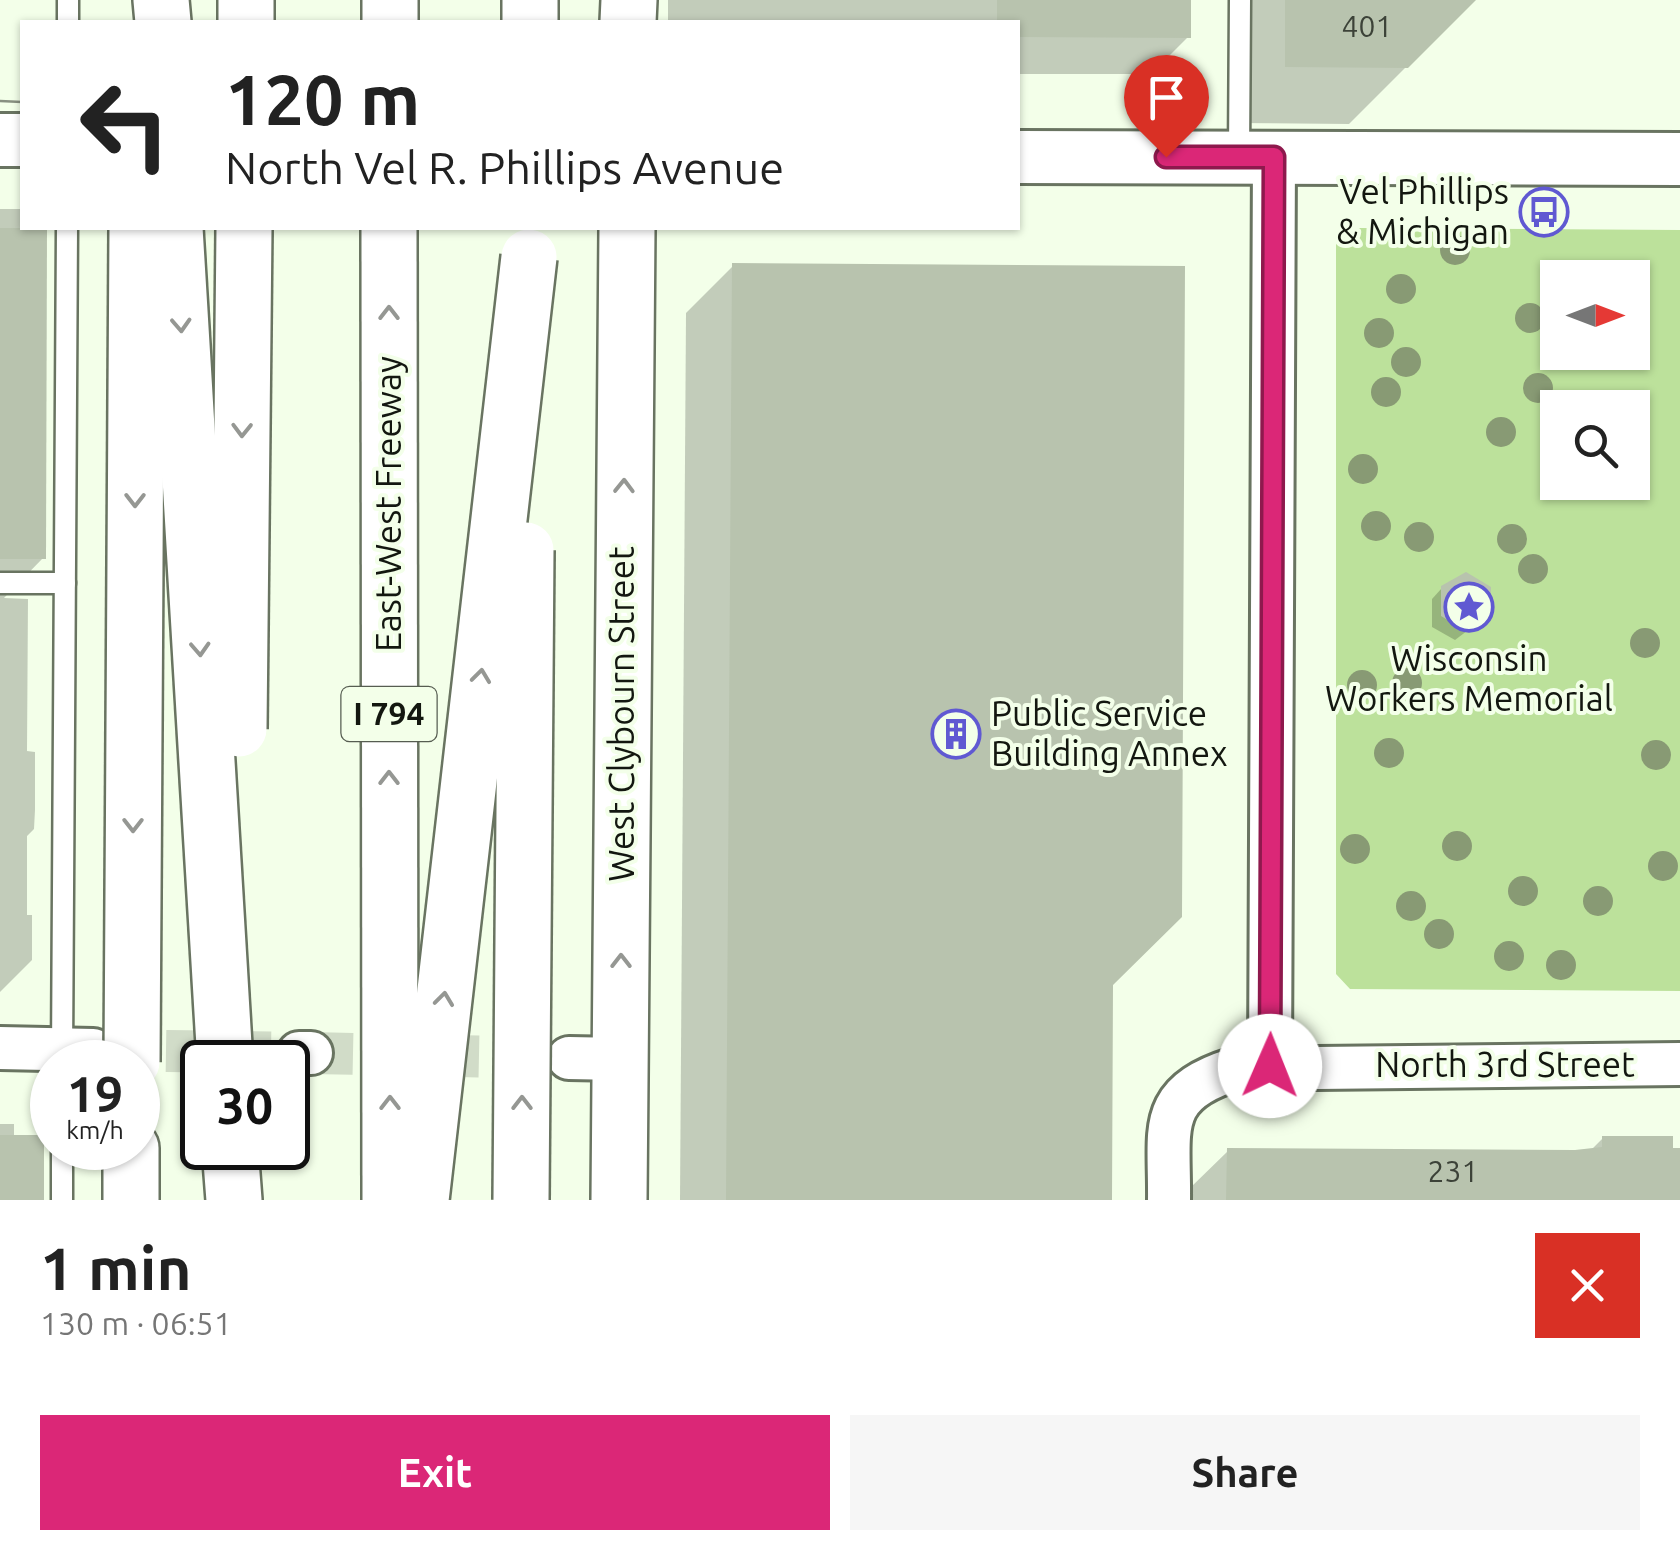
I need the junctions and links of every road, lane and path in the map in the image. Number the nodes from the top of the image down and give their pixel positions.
1 (1240, 0) edge
2 (1020, 157) edge
3 (1256, 157) junction
4 (1680, 159) edge
5 (66, 230) edge
6 (137, 230) edge
7 (175, 230) edge
8 (244, 230) edge
9 (390, 230) edge
10 (627, 230) edge
11 (529, 242) edge
12 (0, 583) edge
13 (65, 583) junction
14 (86, 1040) edge
15 (88, 1040) edge
16 (224, 1040) edge
17 (235, 1040) edge
18 (0, 1048) edge
19 (30, 1051) edge
20 (1680, 1064) edge
21 (1270, 1066) junction
22 (62, 1170) edge
23 (131, 1170) edge
24 (233, 1170) edge
25 (62, 1200) edge
26 (131, 1200) edge
27 (234, 1200) edge
28 (390, 1200) edge
29 (421, 1200) edge
30 (521, 1200) edge
31 (619, 1200) edge
32 (1169, 1200) edge

1 - 3 lane
2 - 3 street
3 - 4 street
3 - 21 street
5 - 13 lane
6 -> 15 main road, bridge
7 -> 16 main road, bridge
8 -> 17 main road, bridge
28 -> 9 main road, East-West Freeway / I 794, bridge
31 -> 10 main road, West Clybourn Street
29 -> 11 main road, bridge
30 -> 11 main road, bridge
12 - 13 lane
13 - 14 lane
18 - 19 street
20 - 21 street, North 3rd Street
21 - 32 street, North 3rd Street
22 - 25 lane
23 - 26 main road
24 - 27 main road

